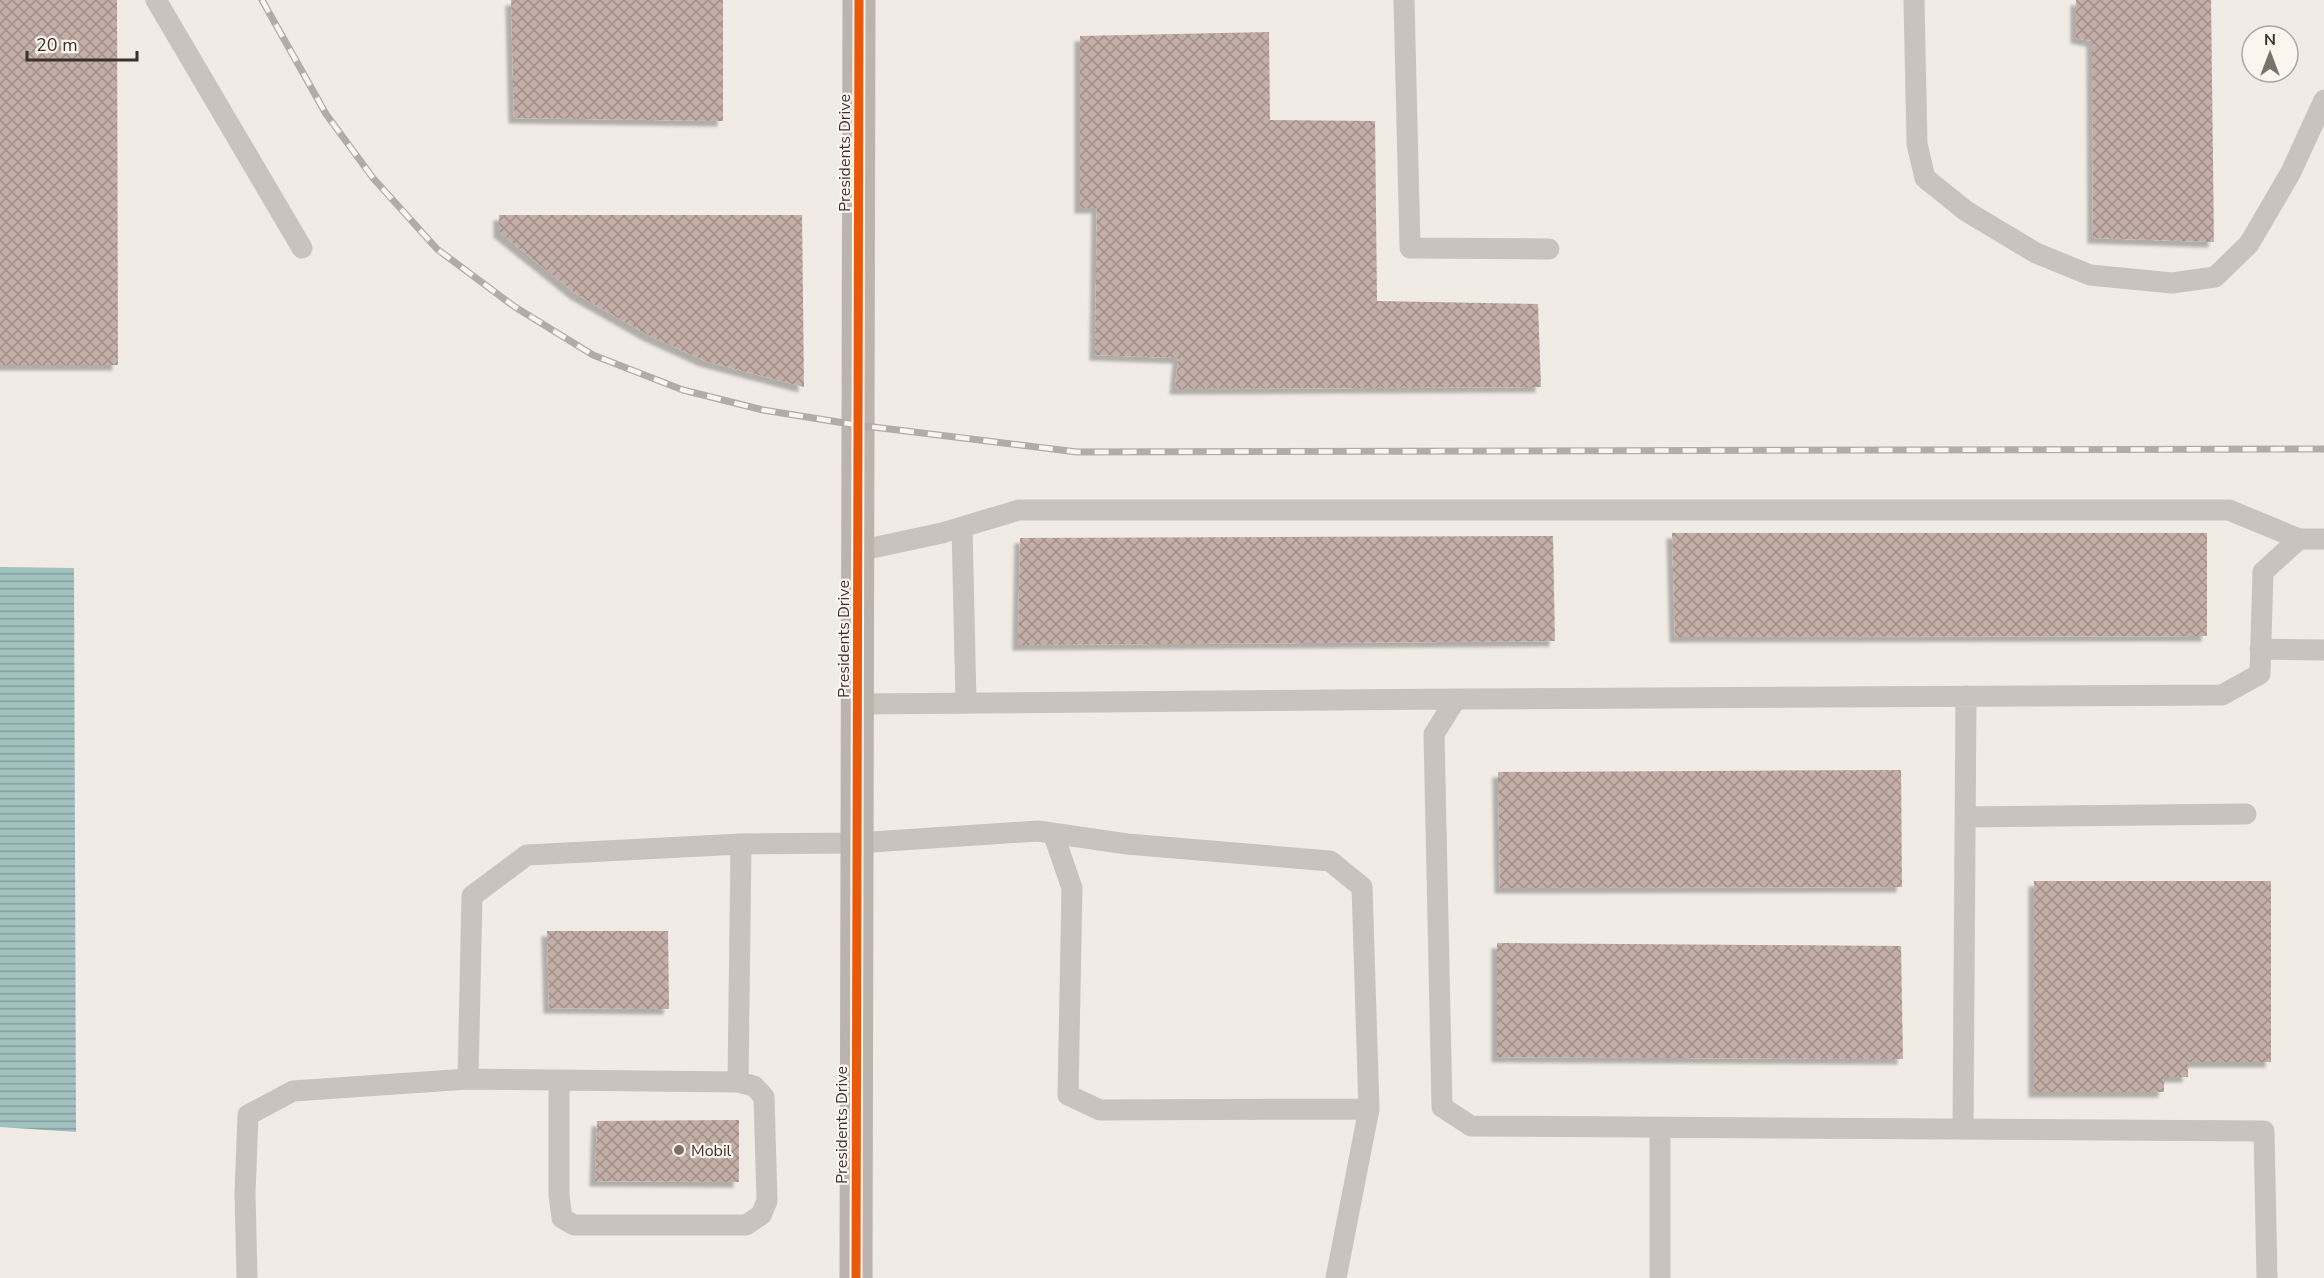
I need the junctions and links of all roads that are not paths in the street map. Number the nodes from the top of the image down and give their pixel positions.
1 (156, 0) edge
2 (859, 0) edge
3 (1404, 0) edge
4 (1914, 0) edge
5 (2324, 100) edge
6 (302, 248) dead end
7 (1548, 249) dead end
8 (963, 527) junction
9 (2300, 539) junction
10 (2324, 539) edge
11 (858, 551) junction
12 (2260, 649) junction
13 (2324, 650) edge
14 (1966, 696) junction
15 (1456, 699) junction
16 (966, 702) junction
17 (858, 704) junction
18 (2246, 813) dead end
19 (1965, 817) junction
20 (1053, 833) junction
21 (857, 843) junction
22 (741, 844) junction
23 (468, 1079) junction
24 (559, 1080) junction
25 (738, 1082) junction
26 (1369, 1109) junction
27 (1660, 1128) junction
28 (1963, 1129) junction
29 (247, 1278) edge
30 (856, 1278) edge
31 (1336, 1278) edge
32 (1660, 1278) edge
33 (2267, 1278) edge

1 - 6 lane
2 - 11 street, Presidents Drive
3 - 7 lane
4 - 5 lane
8 - 9 lane
8 - 11 lane
8 - 16 lane
9 - 10 lane
9 - 12 lane
11 - 17 street, Presidents Drive
12 - 13 lane
12 - 14 lane
14 - 15 lane
14 - 19 lane
15 - 16 lane
15 - 27 lane
16 - 17 lane
17 - 21 street, Presidents Drive
18 - 19 lane
19 - 28 lane
20 - 21 lane
20 - 26 lane
20 - 26 lane
21 - 22 lane
21 - 30 street, Presidents Drive
22 - 23 lane
22 - 25 lane
23 - 24 lane
23 - 29 lane
24 - 25 lane
24 - 25 lane
26 - 31 lane
27 - 28 lane
27 - 32 lane
28 - 33 lane

